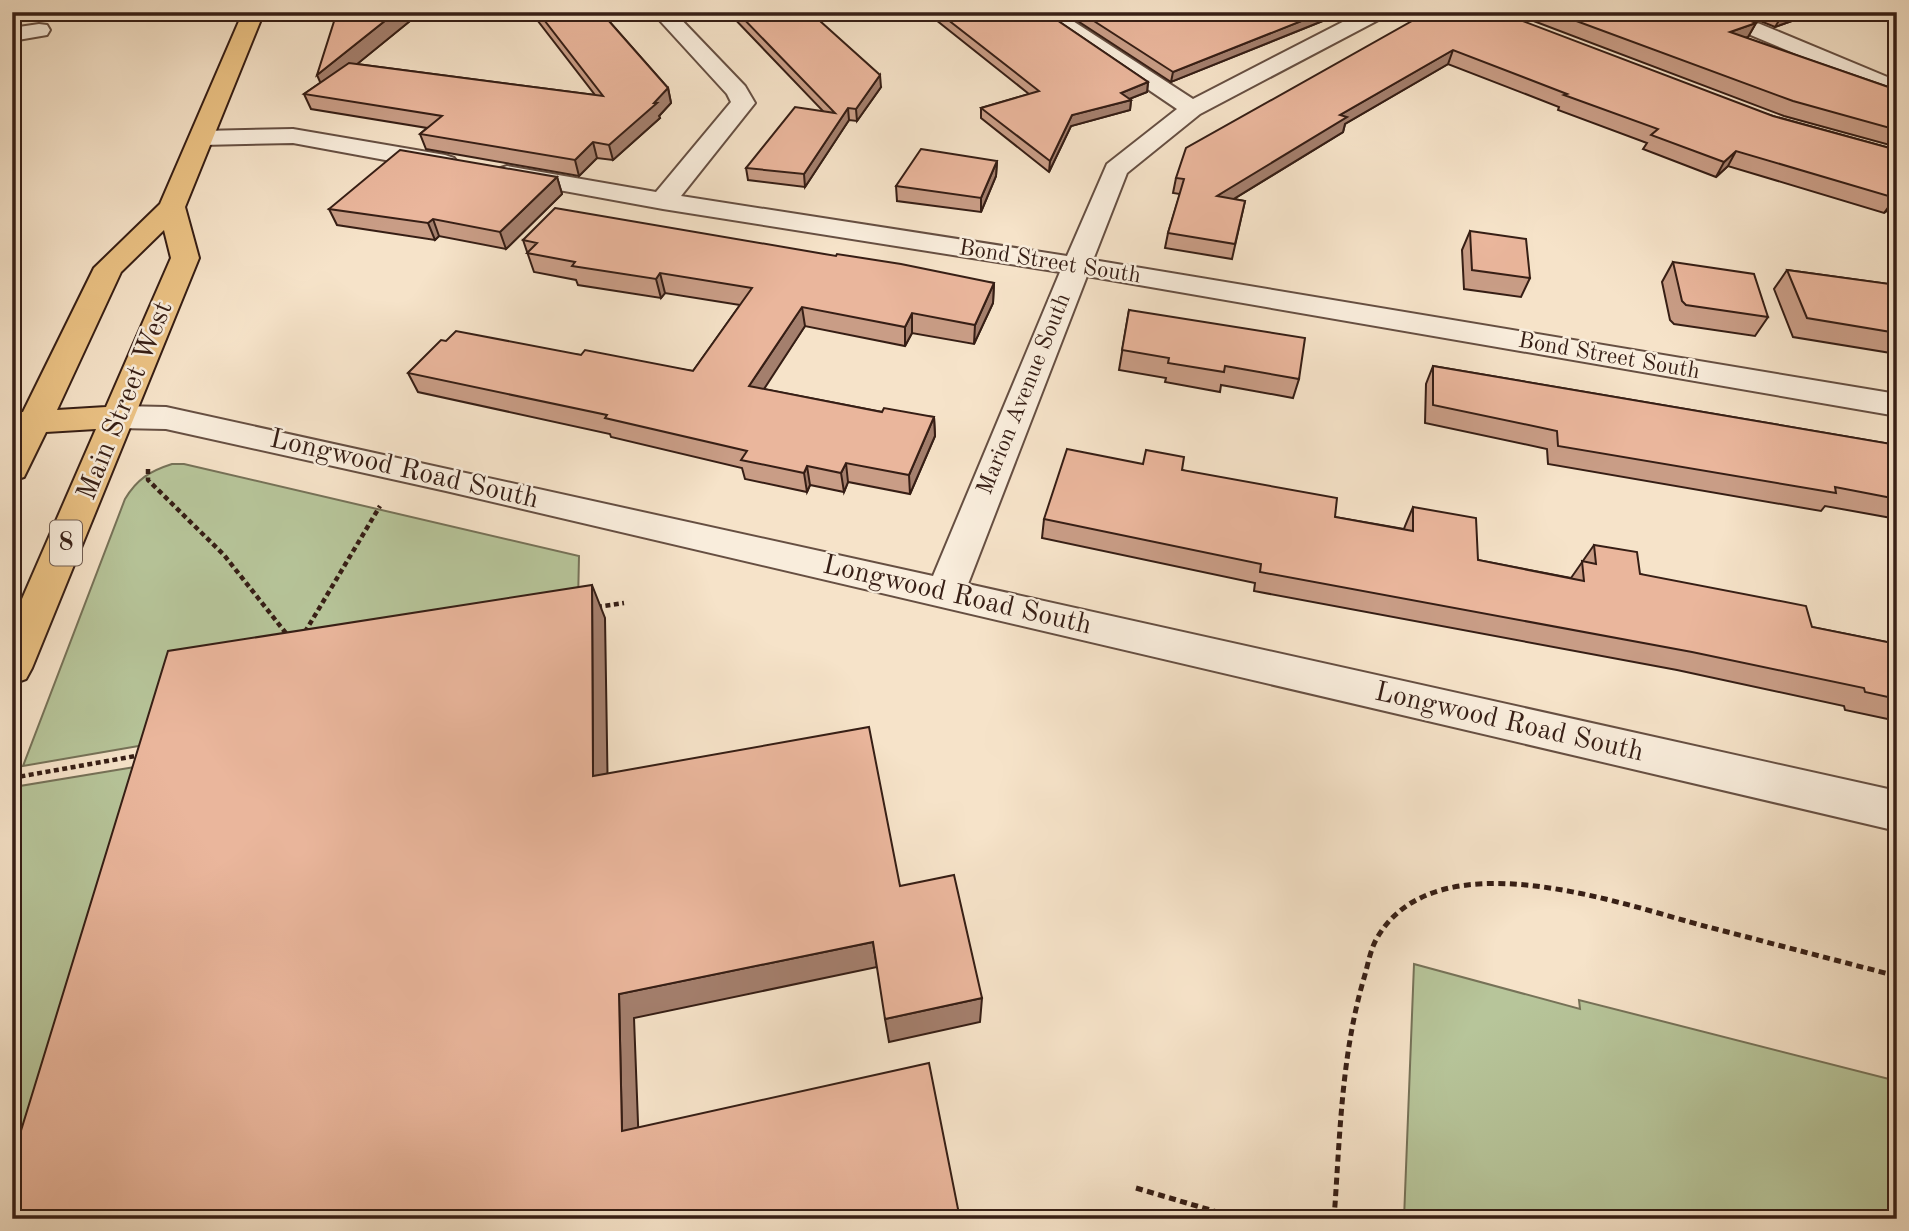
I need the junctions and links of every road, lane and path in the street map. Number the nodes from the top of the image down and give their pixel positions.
1 (254, 12) edge
2 (662, 12) edge
3 (1044, 12) edge
4 (1379, 12) edge
5 (1712, 12) edge
6 (39, 30) dead end
7 (12, 35) edge
8 (1897, 89) edge
9 (1192, 109) junction
10 (201, 138) junction
11 (663, 201) junction
12 (172, 207) junction
13 (1075, 265) junction
14 (1897, 405) edge
15 (119, 417) junction
16 (24, 422) edge
17 (12, 469) edge
18 (148, 469) dead end
19 (380, 506) dead end
20 (945, 593) junction
21 (624, 603) dead end
22 (596, 607) dead end
23 (303, 635) edge
24 (296, 647) edge
25 (12, 668) edge
26 (144, 754) edge
27 (12, 778) edge
28 (1897, 811) edge
29 (1897, 976) edge
30 (1136, 1188) dead end
31 (1241, 1219) edge
32 (1335, 1219) edge

1 - 10 main road
2 - 11 street
3 - 9 street
4 - 9 street, Marion Avenue South
5 - 8 street
6 - 7 street
9 - 13 street, Marion Avenue South
10 - 11 street, Bond Street South
10 - 12 main road
11 - 13 street, Bond Street South
12 - 15 main road, Main Street West / 8
12 - 16 main road
13 - 14 street, Bond Street South
13 - 20 street, Marion Avenue South
15 - 16 main road, Longwood Road South
15 - 20 street, Longwood Road South
15 - 25 main road, Main Street West / 8
16 - 17 main road
18 - 24 path
19 - 23 path
20 - 28 street, Longwood Road South
21 - 22 path
26 - 27 path
29 - 32 path
30 - 31 path

